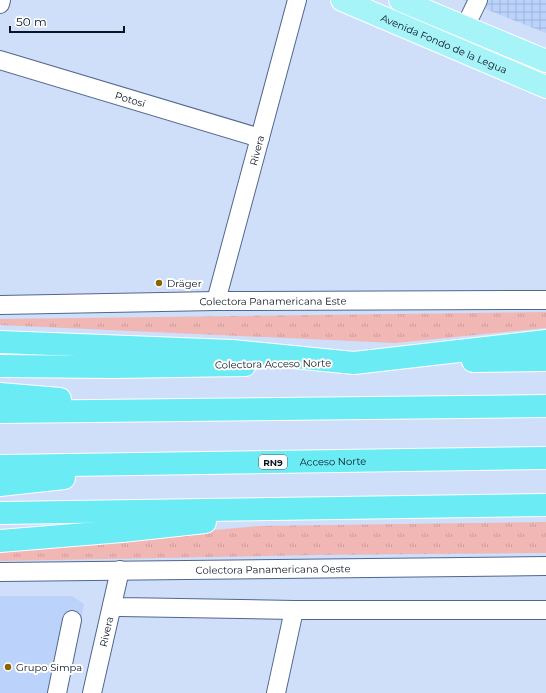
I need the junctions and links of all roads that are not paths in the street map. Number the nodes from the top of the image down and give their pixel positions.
1 (1, 0) edge
2 (297, 0) edge
3 (342, 0) edge
4 (400, 0) edge
5 (478, 0) edge
6 (0, 4) edge
7 (465, 27) junction
8 (0, 60) edge
9 (546, 61) edge
10 (546, 87) edge
11 (260, 138) junction
12 (546, 300) edge
13 (216, 301) junction
14 (0, 305) edge
15 (546, 341) edge
16 (0, 342) edge
17 (546, 360) edge
18 (354, 363) junction
19 (0, 366) edge
20 (0, 394) edge
21 (546, 406) edge
22 (204, 410) junction
23 (0, 412) edge
24 (546, 458) edge
25 (182, 464) junction
26 (0, 466) edge
27 (0, 485) edge
28 (546, 505) edge
29 (344, 508) junction
30 (0, 513) edge
31 (0, 541) edge
32 (546, 566) edge
33 (120, 570) junction
34 (0, 572) edge
35 (112, 606) junction
36 (294, 610) junction
37 (546, 610) edge
38 (72, 620) dead end
39 (57, 693) edge
40 (92, 693) edge
41 (276, 693) edge

1 - 6 street
2 - 11 street, Rivera
3 - 10 main road, Avenida Fondo de la Legua
4 - 7 main road
5 - 7 street
7 - 9 main road
8 - 11 street, Potosí
11 - 13 street, Rivera
12 - 13 street, Colectora Panamericana Este
13 - 14 street, Colectora Panamericana Este
15 - 18 highway
16 - 18 highway
17 - 18 highway, Colectora Acceso Norte
18 - 19 highway, Colectora Acceso Norte
20 - 22 highway
21 - 22 highway
22 - 23 highway
24 - 25 highway, Acceso Norte / RN9
25 - 26 highway, Acceso Norte / RN9
25 - 27 highway
28 - 29 highway
29 - 30 highway
29 - 31 highway
32 - 33 street, Colectora Panamericana Oeste
33 - 34 street, Colectora Panamericana Oeste
33 - 35 street, Rivera
35 - 36 street
35 - 40 street, Rivera
36 - 37 street
36 - 41 street
38 - 39 street

